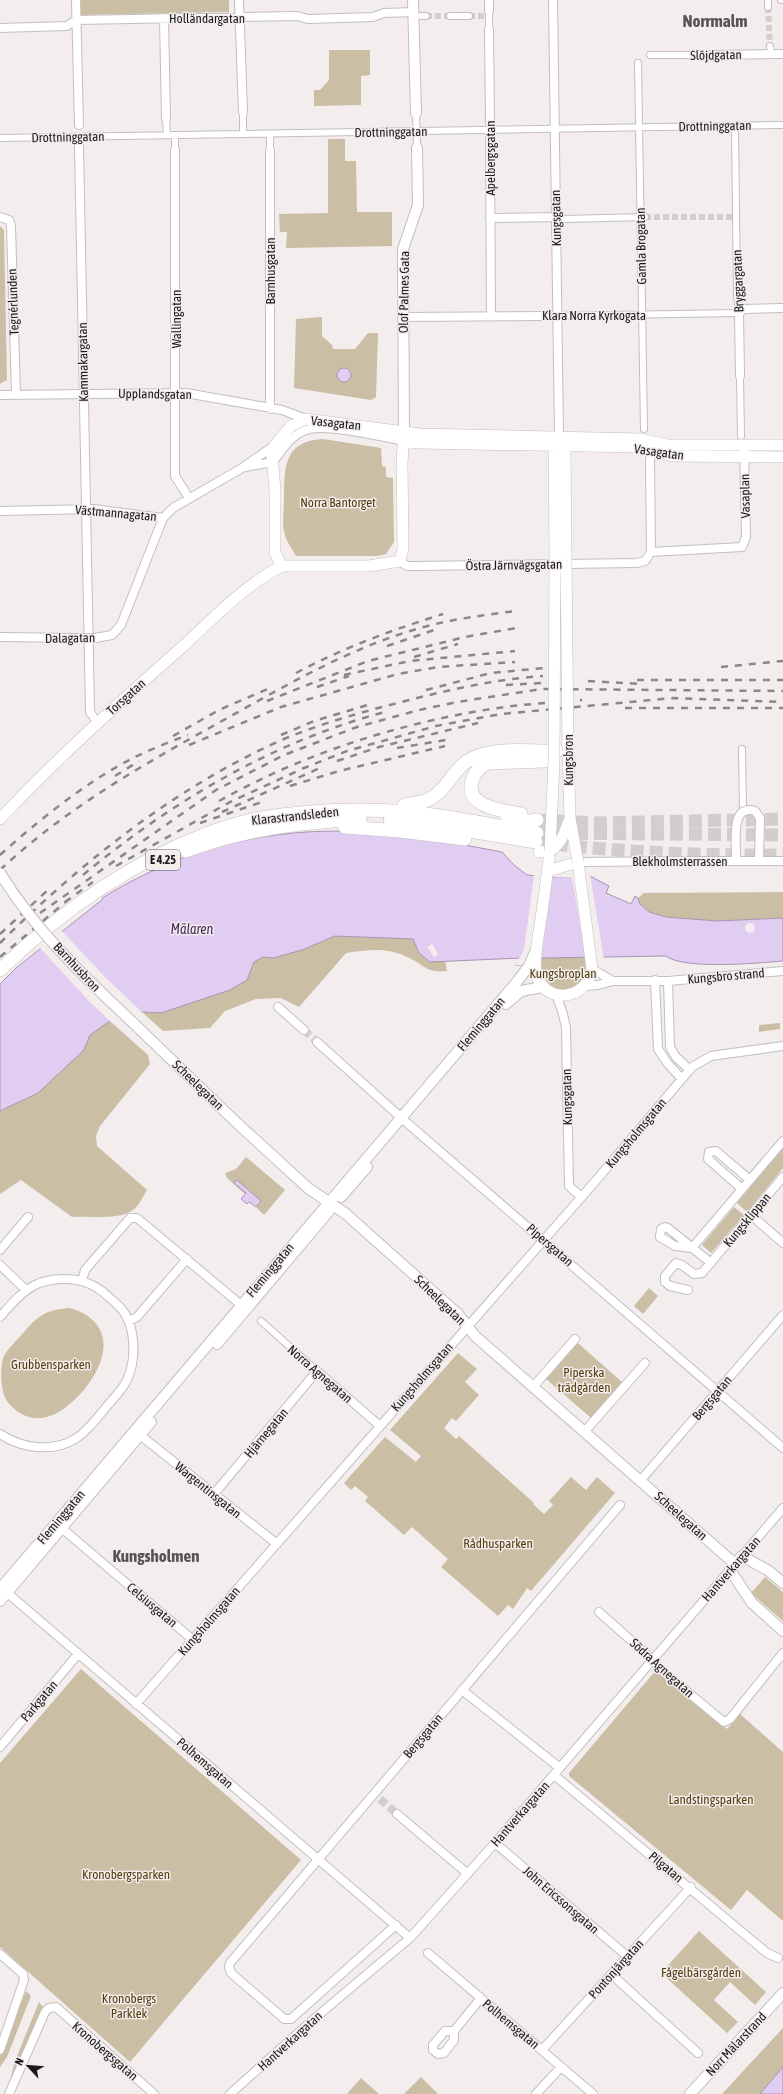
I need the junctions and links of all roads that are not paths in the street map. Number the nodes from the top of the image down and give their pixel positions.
1 (76, 0) edge
2 (239, 0) edge
3 (413, 0) edge
4 (489, 0) edge
5 (553, 0) edge
6 (768, 0) edge
7 (768, 7) tunnel mouth
8 (489, 11) joint
9 (420, 15) junction
10 (450, 16) tunnel mouth
11 (470, 16) tunnel mouth
12 (164, 18) junction
13 (239, 18) junction
14 (76, 20) junction
15 (0, 28) edge
16 (489, 29) joint
17 (783, 54) edge
18 (650, 55) dead end
19 (709, 55) joint
20 (638, 63) dead end
21 (243, 112) joint
22 (416, 113) joint
23 (166, 119) joint
24 (79, 125) joint
25 (783, 125) edge
26 (490, 126) junction
27 (735, 126) junction
28 (639, 127) junction
29 (556, 129) junction
30 (417, 131) junction
31 (243, 134) junction
32 (270, 134) junction
33 (167, 135) junction
34 (175, 135) junction
35 (79, 137) junction
36 (0, 138) edge
37 (490, 139) joint
38 (79, 146) joint
39 (417, 148) joint
40 (176, 150) joint
41 (270, 151) joint
42 (0, 217) edge
43 (556, 217) junction
44 (490, 218) junction
45 (643, 218) junction
46 (783, 308) edge
47 (739, 313) junction
48 (642, 315) junction
49 (491, 316) junction
50 (546, 316) joint
51 (557, 316) junction
52 (403, 317) junction
53 (740, 376) joint
54 (176, 392) junction
55 (16, 394) junction
56 (83, 394) junction
57 (0, 395) edge
58 (270, 409) junction
59 (306, 419) junction
60 (644, 429) dead end
61 (404, 436) junction
62 (743, 440) junction
63 (559, 443) junction
64 (275, 445) junction
65 (667, 445) junction
66 (783, 445) edge
67 (652, 451) junction
68 (744, 457) junction
69 (783, 457) edge
70 (273, 462) junction
71 (242, 468) junction
72 (189, 498) junction
73 (85, 509) junction
74 (0, 511) edge
75 (163, 518) junction
76 (651, 552) junction
77 (275, 553) junction
78 (561, 554) junction
79 (400, 561) junction
80 (282, 566) junction
81 (257, 581) junction
82 (0, 637) edge
83 (21, 639) junction
84 (0, 641) edge
85 (568, 663) junction
86 (556, 664) junction
87 (97, 722) junction
88 (742, 749) dead end
89 (549, 756) junction
90 (568, 756) junction
91 (404, 805) junction
92 (744, 810) junction
93 (261, 818) junction
94 (570, 818) junction
95 (0, 819) edge
96 (312, 822) junction
97 (540, 840) junction
98 (783, 860) edge
99 (736, 861) junction
100 (759, 861) junction
101 (578, 862) junction
102 (548, 871) junction
103 (0, 873) edge
104 (532, 966) junction
105 (592, 967) junction
106 (0, 970) edge
107 (783, 971) edge
108 (0, 977) edge
109 (613, 980) junction
110 (655, 980) junction
111 (668, 980) junction
112 (585, 986) junction
113 (543, 987) junction
114 (556, 994) junction
115 (278, 1007) dead end
116 (304, 1030) tunnel mouth
117 (317, 1042) tunnel mouth
118 (783, 1046) edge
119 (670, 1047) junction
120 (658, 1049) junction
121 (164, 1052) joint
122 (690, 1070) junction
123 (682, 1079) junction
124 (404, 1120) junction
125 (783, 1142) edge
126 (783, 1177) edge
127 (750, 1180) junction
128 (742, 1189) junction
129 (580, 1196) junction
130 (331, 1204) junction
131 (752, 1215) junction
132 (28, 1217) dead end
133 (543, 1239) junction
134 (783, 1243) edge
135 (0, 1250) edge
136 (187, 1259) junction
137 (711, 1263) junction
138 (0, 1266) edge
139 (82, 1281) junction
140 (26, 1290) junction
141 (688, 1290) dead end
142 (244, 1307) junction
143 (783, 1315) edge
144 (0, 1317) edge
145 (129, 1321) junction
146 (261, 1321) dead end
147 (467, 1326) junction
148 (575, 1339) dead end
149 (645, 1363) dead end
150 (317, 1371) junction
151 (533, 1387) junction
152 (718, 1390) junction
153 (380, 1426) junction
154 (585, 1431) junction
155 (0, 1434) edge
156 (140, 1435) junction
157 (783, 1448) edge
158 (641, 1480) junction
159 (214, 1494) junction
160 (620, 1505) dead end
161 (783, 1508) edge
162 (59, 1525) junction
163 (277, 1544) junction
164 (736, 1563) junction
165 (783, 1583) edge
166 (1, 1591) edge
167 (599, 1612) dead end
168 (783, 1631) edge
169 (194, 1640) junction
170 (783, 1653) edge
171 (78, 1654) junction
172 (653, 1660) junction
173 (462, 1690) junction
174 (136, 1704) junction
175 (0, 1747) edge
176 (560, 1768) junction
177 (554, 1775) junction
178 (398, 1814) tunnel mouth
179 (495, 1843) junction
180 (317, 1859) junction
181 (468, 1874) junction
182 (691, 1888) junction
183 (396, 1925) junction
184 (410, 1938) junction
185 (428, 1953) dead end
186 (0, 1954) edge
187 (627, 1956) junction
188 (778, 1958) dead end
189 (611, 1974) junction
190 (783, 1993) edge
191 (481, 1998) junction
192 (284, 2019) joint
193 (454, 2031) dead end
194 (0, 2050) edge
195 (542, 2050) junction
196 (698, 2053) dead end
197 (561, 2067) junction
198 (9, 2094) edge
199 (154, 2094) edge
200 (230, 2094) edge
201 (536, 2094) edge
202 (593, 2094) edge
203 (690, 2094) edge

1 - 14 street, Kammakargatan
2 - 13 street
3 - 9 street, Olof Palmes Gata
4 - 8 street, Apelbergsgatan
5 - 29 street, Kungsgatan
6 - 7 street
8 - 16 street, Apelbergsgatan
9 - 13 street, Holländargatan
9 - 22 street, Olof Palmes Gata
10 - 11 street
12 - 13 street, Holländargatan
12 - 14 street, Holländargatan
12 - 23 street
13 - 21 street
14 - 15 street, Holländargatan
14 - 24 street, Kammakargatan
16 - 26 street, Apelbergsgatan
17 - 19 street, Slöjdgatan
18 - 19 street, Slöjdgatan
20 - 28 street, Gamla Brogatan
21 - 31 street
22 - 30 street, Olof Palmes Gata
23 - 33 street
24 - 35 street, Kammakargatan
25 - 27 street, Drottninggatan
26 - 29 street, Drottninggatan
26 - 30 street, Drottninggatan
26 - 37 street, Apelbergsgatan
27 - 28 street, Drottninggatan
27 - 47 street, Bryggargatan
28 - 29 street, Drottninggatan
28 - 45 street, Gamla Brogatan
29 - 43 street, Kungsgatan
30 - 32 street, Drottninggatan
30 - 39 street, Olof Palmes Gata
31 - 32 street, Drottninggatan
31 - 34 street, Drottninggatan
32 - 41 street, Barnhusgatan
33 - 34 street, Drottninggatan
33 - 35 street, Drottninggatan
34 - 40 street, Wallingatan
35 - 36 street, Drottninggatan
35 - 38 street, Kammakargatan
37 - 44 street, Apelbergsgatan
38 - 56 street, Kammakargatan
39 - 52 street, Olof Palmes Gata
40 - 54 street, Wallingatan
41 - 58 street, Barnhusgatan
42 - 55 street, Tegnérlunden
43 - 44 street
43 - 45 street
43 - 51 street, Kungsgatan
44 - 49 street, Apelbergsgatan
45 - 48 street, Gamla Brogatan
46 - 47 street, Klara Norra Kyrkogata
47 - 48 street, Klara Norra Kyrkogata
47 - 53 street, Bryggargatan
48 - 51 street, Klara Norra Kyrkogata
48 - 60 street, Gamla Brogatan
49 - 50 street, Klara Norra Kyrkogata
49 - 52 street, Klara Norra Kyrkogata
50 - 51 street, Klara Norra Kyrkogata
51 - 63 street, Kungsgatan
52 - 61 street, Olof Palmes Gata
53 - 62 street, Bryggargatan
54 - 56 street, Upplandsgatan
54 - 58 street, Upplandsgatan
54 - 72 street, Wallingatan
55 - 56 street, Upplandsgatan
55 - 57 street, Upplandsgatan
56 - 73 street, Kammakargatan
58 - 59 street, Upplandsgatan
59 - 61 main road, Vasagatan
59 - 64 main road, Vasagatan
61 - 63 main road, Vasagatan
61 - 70 street, Vasagatan
61 - 79 main road, Olof Palmes Gata
62 - 65 main road, Vasagatan
62 - 66 main road, Vasagatan
62 - 68 street, Vasaplan
63 - 65 main road, Vasagatan
63 - 67 main road, Vasagatan
63 - 78 main road, Kungsgatan
64 - 70 main road
64 - 71 street, Västmannagatan
65 - 67 main road
67 - 68 main road, Vasagatan
67 - 76 street
68 - 69 main road, Vasagatan
68 - 76 street, Vasaplan
70 - 71 street, Västmannagatan
70 - 77 main road
71 - 72 street, Västmannagatan
72 - 75 street, Västmannagatan
73 - 74 street, Västmannagatan
73 - 75 street, Västmannagatan
73 - 87 street, Kammakargatan
75 - 83 street, Dalagatan, bridge
76 - 79 street, Östra Järnvägsgatan
77 - 80 main road
77 - 81 main road, Torsgatan
78 - 85 main road, Kungsbron, bridge
78 - 86 main road, Kungsbron, bridge
79 - 80 main road, Östra Järnvägsgatan
80 - 81 main road, Torsgatan
81 - 87 main road, Torsgatan
82 - 83 street, Dalagatan
83 - 84 street, Dalagatan
85 - 86 main road
85 - 90 main road, Kungsbron, bridge
86 - 89 main road, Kungsbron, bridge
87 - 95 main road, Torsgatan
88 - 92 street
89 - 90 main road
89 - 91 highway
89 - 97 main road, Kungsbron, bridge
89 - 97 highway
90 - 94 main road, Kungsbron
91 - 93 highway
91 - 97 highway
92 - 99 street, bridge
92 - 100 street, bridge
93 - 97 highway, Klarastrandsleden / E 4.25
93 - 106 highway, Klarastrandsleden / E 4.25
94 - 97 main road, bridge
94 - 101 main road, Kungsbron, bridge
96 - 97 highway
96 - 97 highway, Klarastrandsleden / E 4.25
96 - 108 highway, Klarastrandsleden / E 4.25
97 - 102 main road, Kungsbron
98 - 100 street, Blekholmsterrassen, bridge
99 - 100 street, Blekholmsterrassen, bridge
99 - 101 street, Blekholmsterrassen, bridge
101 - 102 main road
101 - 105 main road, Kungsbron
102 - 104 main road, Kungsbron
103 - 121 street, Barnhusbron, bridge
104 - 113 main road
104 - 124 street, Fleminggatan
105 - 109 street
105 - 112 main road
107 - 111 street, Kungsbro strand
109 - 110 street
109 - 112 street
110 - 111 street, Kungsbro strand
110 - 120 street
111 - 119 street, Kungsbro strand
112 - 114 main road
113 - 114 main road
113 - 124 street, Fleminggatan
114 - 129 street, Kungsgatan
115 - 116 street
117 - 124 street, Pipersgatan
118 - 122 street, Kungsholmsgatan
119 - 120 street
119 - 122 street
120 - 123 street
121 - 130 street, Scheelegatan
122 - 123 street, Kungsholmsgatan
123 - 129 street, Kungsholmsgatan
124 - 130 street, Fleminggatan
124 - 133 street, Pipersgatan
125 - 127 street, Kungsklippan
126 - 131 street, Kungsklippan
127 - 128 street, Kungsklippan
127 - 128 street, Kungsklippan
128 - 137 street, Kungsklippan
129 - 133 street, Kungsholmsgatan
130 - 142 street, Fleminggatan
130 - 147 street, Scheelegatan
131 - 134 street
131 - 137 street, Kungsklippan
132 - 135 street
133 - 147 street, Kungsholmsgatan
133 - 152 street, Pipersgatan
136 - 139 street
136 - 142 street
136 - 145 street
137 - 141 street, Kungsklippan
138 - 140 street
139 - 140 street
139 - 145 street
140 - 144 street
142 - 156 street, Fleminggatan
142 - 162 street, Fleminggatan
143 - 152 street, Bergsgatan
145 - 155 street
146 - 150 street, Norra Agnegatan
147 - 151 street, Scheelegatan
147 - 153 street, Kungsholmsgatan
148 - 151 street
149 - 154 street
150 - 153 street, Norra Agnegatan
150 - 159 street, Hjärnegatan
151 - 154 street, Scheelegatan
152 - 157 street, Pipersgatan
152 - 158 street, Bergsgatan
153 - 163 street, Kungsholmsgatan
154 - 158 street, Scheelegatan
156 - 159 street, Wargentinsgatan
156 - 162 street, Fleminggatan
158 - 164 street, Scheelegatan
159 - 163 street, Wargentinsgatan
160 - 173 street, Bergsgatan
161 - 164 street, Hantverkargatan
162 - 166 street, Fleminggatan
162 - 169 street, Celsiusgatan
163 - 169 street, Kungsholmsgatan
164 - 165 street
164 - 168 street
164 - 172 street, Hantverkargatan
166 - 171 street, Polhemsgatan
167 - 172 street, Södra Agnegatan
169 - 174 street, Kungsholmsgatan
170 - 172 street, Södra Agnegatan
171 - 174 street, Polhemsgatan
171 - 175 street, Parkgatan
172 - 176 street, Hantverkargatan
173 - 176 street
173 - 180 street, Bergsgatan
174 - 180 street, Polhemsgatan
176 - 177 street, Hantverkargatan
177 - 179 street, Hantverkargatan
177 - 182 street, Pilgatan
178 - 181 street
179 - 181 street, Hantverkargatan
179 - 187 street, John Ericssonsgatan
180 - 183 street, Polhemsgatan
180 - 192 street, Bergsgatan
181 - 184 street, Hantverkargatan
182 - 187 street, Pontonjärgatan
182 - 188 street, Pilgatan
183 - 184 street, Polhemsgatan
183 - 192 street, Hantverkargatan
184 - 200 street, Hantverkargatan
185 - 191 street, Polhemsgatan
186 - 194 street
187 - 189 street, Pontonjärgatan
189 - 195 street, Pontonjärgatan
189 - 196 street
190 - 203 street, Norr Mälarstrand
191 - 193 street
191 - 195 street, Polhemsgatan
195 - 197 street, Polhemsgatan
197 - 201 street
197 - 202 street, Polhemsgatan
198 - 199 street, Kronobergsgatan

